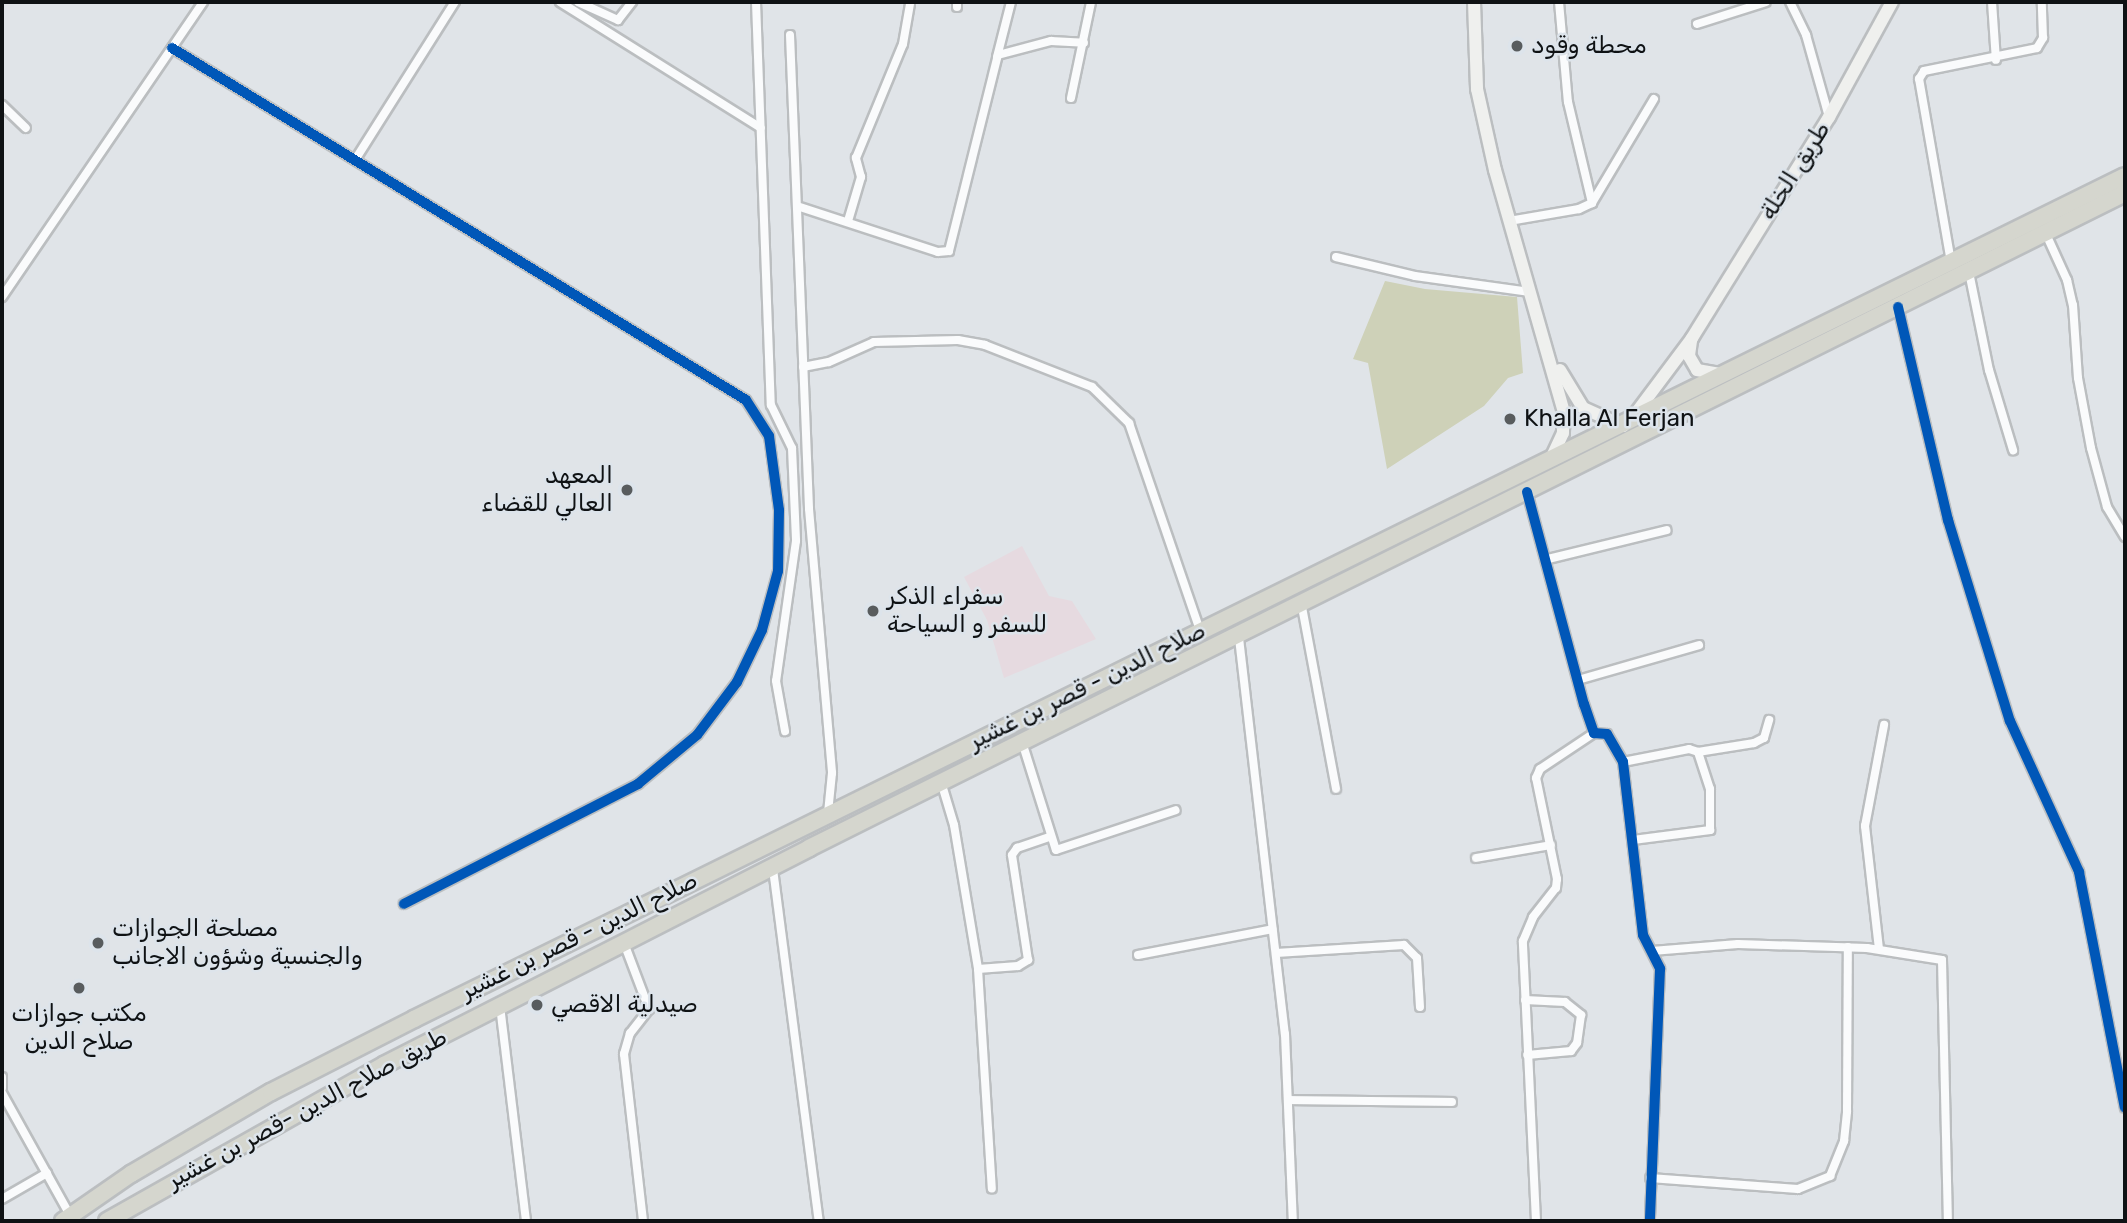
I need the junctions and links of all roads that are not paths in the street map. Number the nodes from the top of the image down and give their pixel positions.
1 (203, 2) edge
2 (455, 2) edge
3 (461, 2) edge
4 (560, 2) edge
5 (578, 2) edge
6 (632, 2) edge
7 (756, 2) edge
8 (1011, 2) edge
9 (1091, 2) edge
10 (1474, 2) edge
11 (1559, 2) edge
12 (1766, 2) edge
13 (1790, 2) edge
14 (1892, 2) edge
15 (1992, 2) edge
16 (2042, 2) edge
17 (911, 4) dead end
18 (448, 13) junction
19 (1697, 24) dead end
20 (790, 35) dead end
21 (1084, 43) junction
22 (172, 48) junction
23 (996, 59) junction
24 (1996, 60) junction
25 (1071, 98) dead end
26 (1654, 99) dead end
27 (2, 106) edge
28 (1829, 117) junction
29 (26, 128) dead end
30 (761, 128) junction
31 (355, 160) junction
32 (2125, 176) edge
33 (2125, 193) edge
34 (1592, 203) junction
35 (800, 207) junction
36 (848, 221) junction
37 (1509, 221) junction
38 (2046, 234) junction
39 (1336, 257) dead end
40 (1952, 265) junction
41 (1969, 272) junction
42 (1530, 292) junction
43 (2, 298) edge
44 (1898, 307) junction
45 (1692, 338) junction
46 (1548, 344) junction
47 (803, 367) junction
48 (1727, 373) junction
49 (1626, 424) junction
50 (2013, 450) dead end
51 (1550, 460) junction
52 (1527, 492) junction
53 (1667, 530) dead end
54 (2125, 537) edge
55 (1548, 559) junction
56 (1302, 607) junction
57 (1200, 630) junction
58 (1239, 638) junction
59 (1699, 645) dead end
60 (1578, 680) junction
61 (1769, 720) dead end
62 (1884, 725) dead end
63 (785, 731) dead end
64 (1594, 733) junction
65 (1023, 745) junction
66 (1698, 752) junction
67 (1623, 762) junction
68 (942, 785) junction
69 (1336, 789) dead end
70 (833, 810) junction
71 (1176, 810) dead end
72 (853, 827) junction
73 (1049, 837) junction
74 (1633, 840) junction
75 (767, 842) junction
76 (1551, 845) junction
77 (1476, 858) dead end
78 (777, 867) junction
79 (404, 904) dead end
80 (1273, 929) junction
81 (624, 943) junction
82 (1848, 947) junction
83 (1879, 949) junction
84 (1652, 951) junction
85 (1276, 953) junction
86 (1138, 955) dead end
87 (978, 969) junction
88 (1525, 1000) junction
89 (500, 1006) junction
90 (1420, 1007) dead end
91 (1527, 1055) junction
92 (2, 1077) edge
93 (2, 1091) edge
94 (1289, 1100) junction
95 (1452, 1102) dead end
96 (2125, 1108) edge
97 (47, 1173) junction
98 (1650, 1178) junction
99 (992, 1189) dead end
100 (2, 1199) edge
101 (67, 1218) edge
102 (108, 1221) edge
103 (526, 1221) edge
104 (643, 1221) edge
105 (819, 1221) edge
106 (1293, 1221) edge
107 (1536, 1221) edge
108 (1650, 1221) edge
109 (1948, 1221) edge

1 - 22 street
2 - 18 street
3 - 18 street
4 - 30 street
5 - 6 street
7 - 30 street
8 - 23 street
9 - 21 street
10 - 37 street
11 - 34 street
12 - 19 street
13 - 28 street
14 - 28 street, طريق الخلة
15 - 24 street
16 - 24 street
17 - 36 street
18 - 31 street
20 - 35 street
21 - 23 street
21 - 25 street
22 - 31 street
22 - 43 street
23 - 36 street
24 - 40 street
26 - 34 street
27 - 29 street
28 - 45 street, طريق الخلة
30 - 63 street
31 - 79 street
32 - 40 highway, صلاح الدين - قصر بن غشير
33 - 38 highway, طريق صلاح الدين -قصر بن غشير
34 - 37 street
35 - 36 street
35 - 47 street
37 - 42 street
38 - 41 highway, طريق صلاح الدين -قصر بن غشير
38 - 54 street
39 - 42 street
40 - 48 highway, صلاح الدين - قصر بن غشير
41 - 44 highway, طريق صلاح الدين -قصر بن غشير
41 - 50 street
42 - 46 street
44 - 52 highway, طريق صلاح الدين -قصر بن غشير
44 - 96 street
45 - 48 street
45 - 49 street, طريق الخلة
46 - 49 street
46 - 51 street
47 - 57 street
47 - 70 street
48 - 49 highway, صلاح الدين - قصر بن غشير
49 - 51 highway, صلاح الدين - قصر بن غشير
51 - 57 highway, صلاح الدين - قصر بن غشير
52 - 55 street
52 - 56 highway, طريق صلاح الدين -قصر بن غشير
53 - 55 street
55 - 60 street
56 - 58 highway, طريق صلاح الدين -قصر بن غشير
56 - 69 street
57 - 70 highway, صلاح الدين - قصر بن غشير
58 - 65 highway, طريق صلاح الدين -قصر بن غشير
58 - 80 street
59 - 60 street
60 - 64 street
61 - 66 street
62 - 83 street
64 - 67 street
64 - 76 street
65 - 68 highway, طريق صلاح الدين -قصر بن غشير
65 - 73 street
66 - 67 street
66 - 74 street
67 - 74 street
68 - 72 highway, طريق صلاح الدين -قصر بن غشير
68 - 87 street
70 - 72 highway
70 - 75 highway, صلاح الدين - قصر بن غشير
71 - 73 street
72 - 78 highway, طريق صلاح الدين -قصر بن غشير
73 - 87 street
74 - 84 street
75 - 78 highway
75 - 101 highway, صلاح الدين - قصر بن غشير
76 - 77 street
76 - 88 street
78 - 81 highway, طريق صلاح الدين -قصر بن غشير
78 - 105 street
80 - 85 street
80 - 86 street
81 - 89 highway, طريق صلاح الدين -قصر بن غشير
81 - 104 street
82 - 83 street
82 - 84 street
82 - 98 street
83 - 109 street
84 - 98 street
85 - 90 street
85 - 94 street
87 - 99 street
88 - 91 street
88 - 91 street
89 - 102 highway, طريق صلاح الدين -قصر بن غشير
89 - 103 street
91 - 107 street
92 - 93 street
93 - 97 street
94 - 95 street
94 - 106 street
97 - 100 street
97 - 101 street
98 - 108 street

